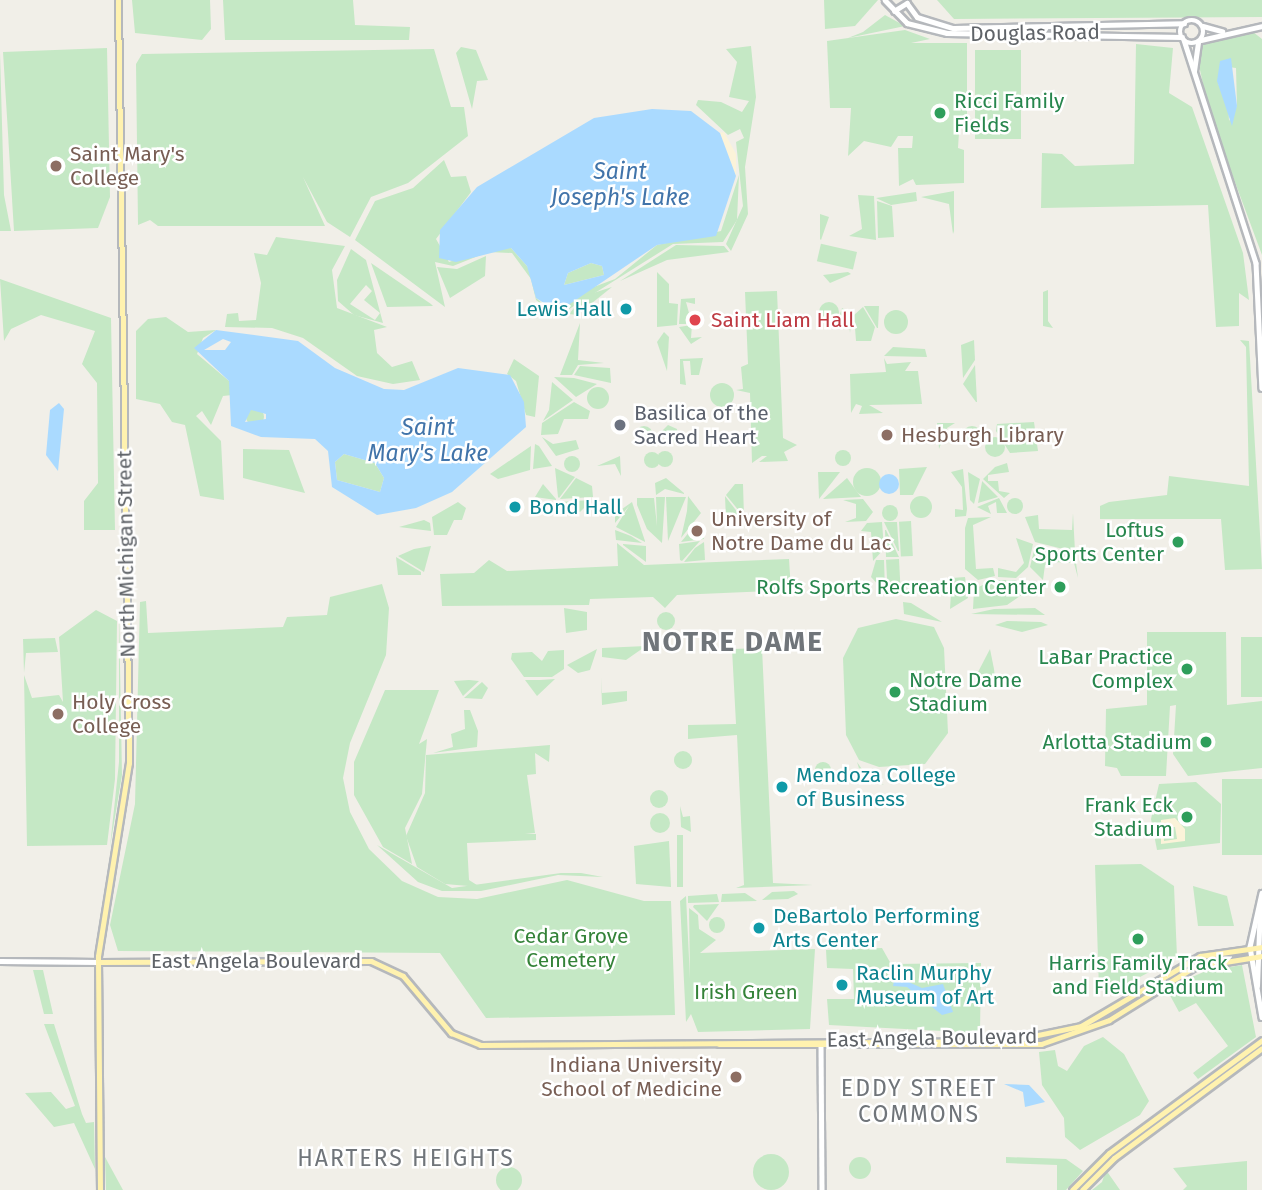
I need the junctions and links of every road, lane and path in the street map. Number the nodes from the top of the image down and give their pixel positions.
1 (118, 0) edge
2 (885, 0) edge
3 (907, 1) edge
4 (894, 11) junction
5 (1184, 23) junction
6 (1202, 25) junction
7 (1262, 26) edge
8 (1223, 31) junction
9 (1183, 39) junction
10 (1199, 41) junction
11 (1194, 72) junction
12 (1262, 388) edge
13 (1261, 897) edge
14 (1250, 947) junction
15 (1261, 947) edge
16 (1250, 956) junction
17 (1261, 956) edge
18 (0, 961) edge
19 (98, 962) junction
20 (1256, 989) junction
21 (1262, 1017) edge
22 (1262, 1040) edge
23 (821, 1043) junction
24 (1262, 1048) edge
25 (100, 1190) edge
26 (822, 1190) edge
27 (1072, 1190) edge
28 (1082, 1190) edge

1 - 19 main road, North Michigan Street
2 - 4 street, Douglas Road
3 - 4 street
3 - 5 street, Douglas Road
4 - 9 street, Douglas Road
5 - 6 street, Douglas Road
5 - 9 street
6 - 8 street
6 - 10 street
7 - 8 street
8 - 10 street
9 - 10 street, Douglas Road
9 - 11 street
10 - 11 street
11 - 12 street
13 - 14 street
13 - 15 street
14 - 15 main road, East Angela Boulevard
14 - 16 street
14 - 23 main road, East Angela Boulevard
15 - 17 street
16 - 17 main road, East Angela Boulevard
16 - 20 street
16 - 23 main road, East Angela Boulevard
17 - 20 street
18 - 19 street
19 - 23 main road, East Angela Boulevard
19 - 25 main road, North Michigan Street
20 - 21 street
22 - 27 main road
23 - 26 street
24 - 28 main road

